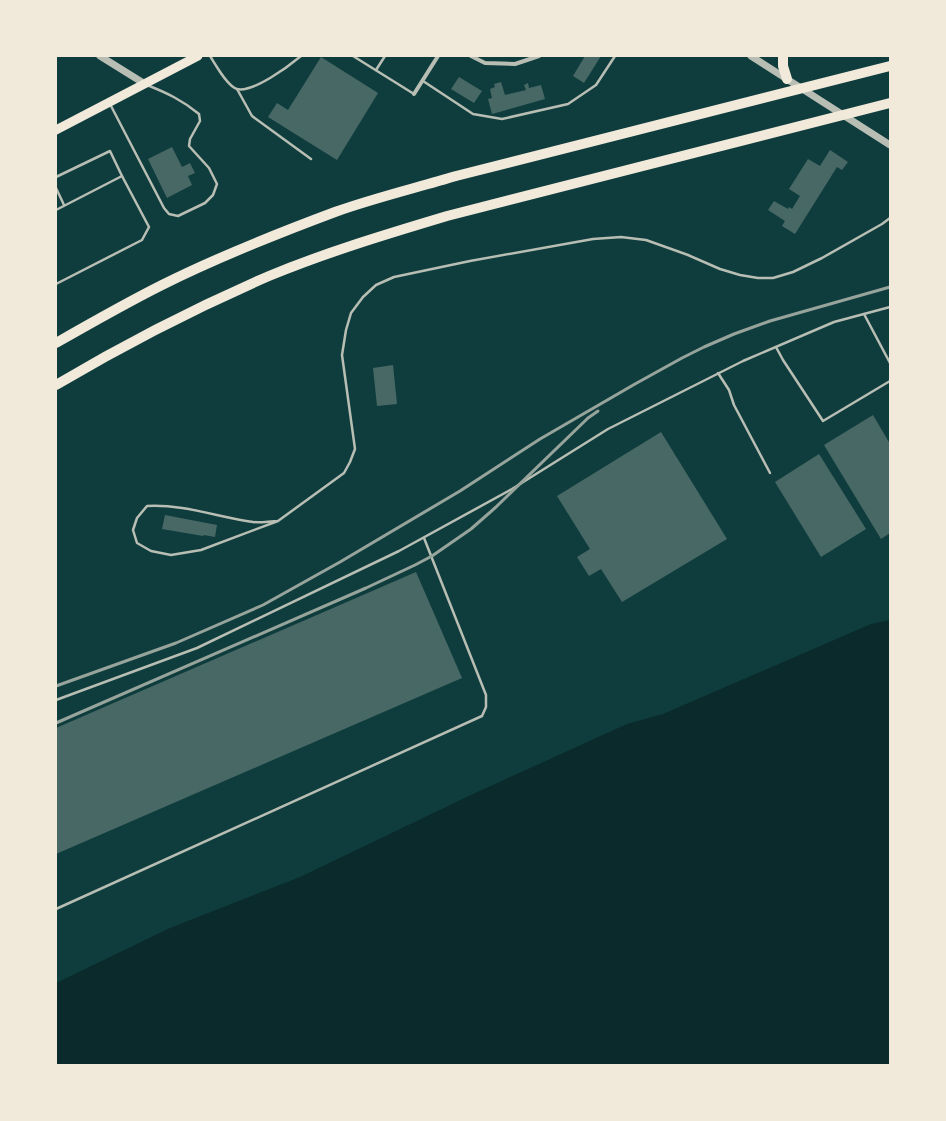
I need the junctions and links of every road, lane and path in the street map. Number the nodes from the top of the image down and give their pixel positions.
1 (100, 56) edge
2 (198, 56) edge
3 (210, 56) edge
4 (301, 56) edge
5 (353, 56) edge
6 (385, 56) edge
7 (438, 56) edge
8 (471, 56) edge
9 (539, 56) edge
10 (615, 56) edge
11 (751, 56) edge
12 (783, 56) edge
13 (890, 66) edge
14 (376, 70) junction
15 (787, 79) junction
16 (422, 80) junction
17 (145, 84) junction
18 (236, 89) junction
19 (414, 94) joint
20 (109, 102) junction
21 (890, 103) edge
22 (56, 130) edge
23 (890, 145) edge
24 (311, 159) dead end
25 (122, 176) junction
26 (56, 178) edge
27 (56, 188) edge
28 (64, 205) junction
29 (56, 210) edge
30 (890, 218) edge
31 (56, 284) edge
32 (890, 307) edge
33 (864, 314) junction
34 (56, 343) edge
35 (776, 347) junction
36 (890, 363) edge
37 (718, 373) junction
38 (890, 381) edge
39 (56, 386) edge
40 (770, 473) dead end
41 (278, 521) junction
42 (424, 538) junction
43 (56, 700) edge
44 (56, 909) edge

1 - 17 street
2 - 17 main road
3 - 18 lane
4 - 18 lane
5 - 14 lane
6 - 14 lane
7 - 16 street
8 - 9 street
10 - 16 lane
11 - 15 street
12 - 15 highway
13 - 34 highway
14 - 19 lane
15 - 23 street
16 - 19 street
17 - 20 main road
17 - 20 lane
18 - 24 lane
20 - 22 main road
21 - 39 highway
25 - 26 lane
25 - 28 lane
25 - 31 lane
27 - 28 lane
28 - 29 lane
30 - 41 lane
32 - 33 lane
33 - 35 lane
33 - 36 lane
35 - 37 lane
35 - 38 lane
37 - 40 lane
37 - 42 lane
41 - 41 lane
42 - 43 lane
42 - 44 lane

